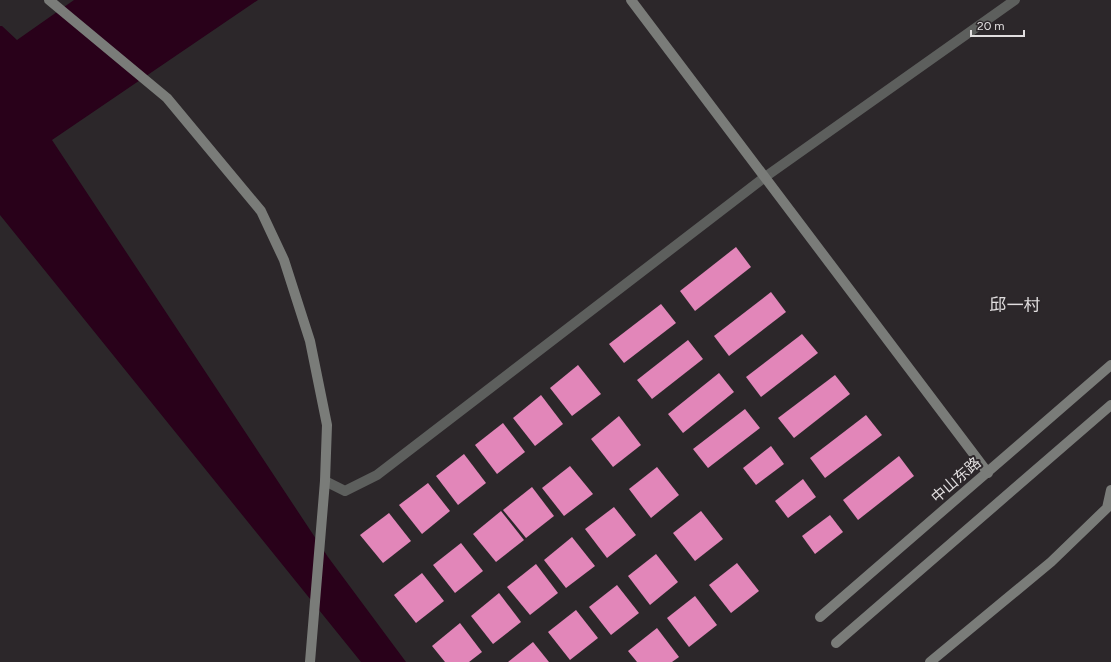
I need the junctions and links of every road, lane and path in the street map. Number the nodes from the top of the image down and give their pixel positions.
1 (49, 0) edge
2 (631, 0) edge
3 (1015, 0) edge
4 (765, 177) junction
5 (1111, 366) edge
6 (1111, 404) edge
7 (988, 473) junction
8 (325, 481) junction
9 (1111, 490) edge
10 (820, 617) dead end
11 (836, 643) dead end
12 (310, 662) edge
13 (930, 662) edge

1 - 8 street
2 - 4 street
3 - 4 street
4 - 7 street
4 - 8 street
5 - 7 street, 中山东路
6 - 11 street
7 - 10 street, 中山东路
8 - 12 street
9 - 13 street

